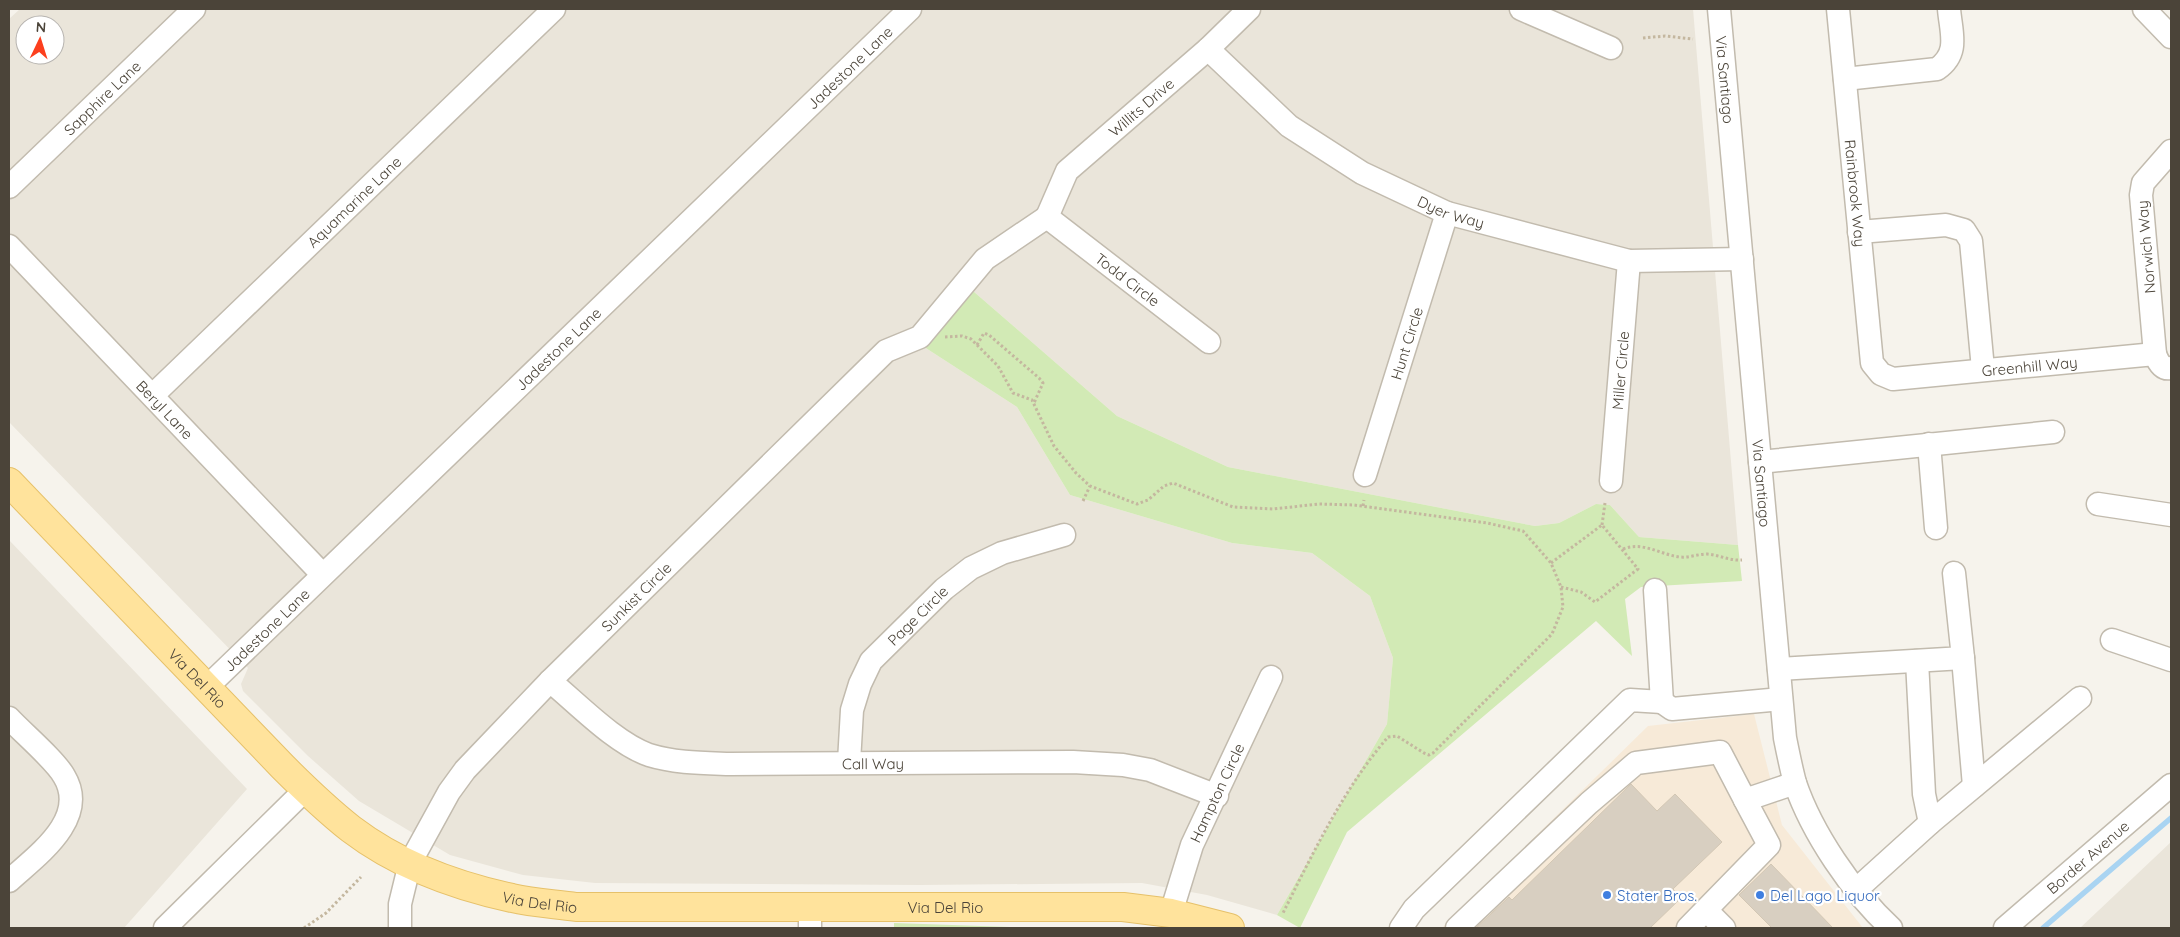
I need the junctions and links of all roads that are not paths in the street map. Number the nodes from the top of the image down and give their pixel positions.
1 (194, 9) edge
2 (554, 9) edge
3 (910, 9) edge
4 (1249, 9) edge
5 (1520, 9) edge
6 (1719, 9) edge
7 (1838, 9) edge
8 (1948, 9) edge
9 (2144, 9) edge
10 (2171, 37) edge
11 (1611, 48) dead end
12 (1208, 49) junction
13 (1845, 79) junction
14 (2171, 151) edge
15 (9, 187) edge
16 (1447, 213) junction
17 (1047, 217) junction
18 (1859, 232) junction
19 (9, 246) edge
20 (1742, 259) junction
21 (1629, 261) junction
22 (1208, 342) dead end
23 (2163, 361) edge
24 (1983, 369) junction
25 (1880, 374) joint
26 (152, 395) junction
27 (2053, 432) dead end
28 (1929, 444) junction
29 (1760, 462) junction
30 (1364, 476) dead end
31 (1611, 481) dead end
32 (9, 482) edge
33 (2098, 504) dead end
34 (2171, 514) edge
35 (1936, 528) dead end
36 (1064, 535) dead end
37 (1954, 573) dead end
38 (322, 574) junction
39 (1655, 590) dead end
40 (2112, 640) dead end
41 (1963, 658) junction
42 (2171, 660) edge
43 (1917, 661) junction
44 (1779, 669) junction
45 (1271, 677) dead end
46 (550, 681) junction
47 (206, 688) junction
48 (2080, 698) dead end
49 (1781, 699) junction
50 (1662, 702) junction
51 (9, 718) edge
52 (849, 762) junction
53 (1795, 783) junction
54 (2171, 785) edge
55 (1974, 786) junction
56 (306, 789) junction
57 (1217, 796) junction
58 (1745, 800) junction
59 (1930, 822) junction
60 (410, 863) junction
61 (9, 882) edge
62 (1856, 889) junction
63 (1706, 910) junction
64 (1171, 913) junction
65 (810, 917) edge
66 (165, 928) edge
67 (400, 928) edge
68 (1230, 928) edge
69 (1401, 928) edge
70 (1457, 928) edge
71 (1688, 928) edge
72 (1724, 928) edge
73 (1891, 928) edge
74 (2005, 928) edge

1 - 15 street, Sapphire Lane
2 - 26 street, Aquamarine Lane
3 - 38 street, Jadestone Lane
4 - 12 street, Willits Drive
5 - 11 street
6 - 20 street, Via Santiago
7 - 13 street, Rainbrook Way
8 - 13 street
9 - 10 street
12 - 16 street, Dyer Way
12 - 17 street, Willits Drive
13 - 18 street, Rainbrook Way
14 - 23 street, Norwich Way
16 - 21 street, Dyer Way
16 - 30 street, Hunt Circle
17 - 22 street, Todd Circle
17 - 46 street, Sunkist Circle
18 - 24 street
18 - 25 street, Rainbrook Way
19 - 26 street, Beryl Lane
20 - 21 street, Dyer Way
20 - 29 street, Via Santiago
21 - 31 street, Miller Circle
23 - 24 street, Greenhill Way
24 - 25 street, Greenhill Way
26 - 38 street, Beryl Lane
27 - 28 street
28 - 29 street
28 - 35 street
29 - 44 street, Via Santiago
32 - 47 main road, Via Del Rio
33 - 34 street
36 - 52 street, Page Circle
37 - 41 street
38 - 47 street, Jadestone Lane
39 - 50 street
40 - 42 street
41 - 43 street
41 - 55 street
43 - 44 street
43 - 59 street
44 - 49 street, Via Santiago
45 - 57 street, Hampton Circle
46 - 52 street, Call Way
46 - 60 street, Sunkist Circle
47 - 56 main road, Via Del Rio
48 - 55 street
49 - 50 street
49 - 53 street, Via Santiago
50 - 69 street
51 - 61 street
52 - 57 street, Call Way
53 - 58 street
53 - 62 street, Via Santiago
54 - 74 street, Border Avenue
55 - 59 street
56 - 60 main road, Via Del Rio
56 - 66 street
57 - 64 street, Hampton Circle
58 - 63 street
58 - 70 street
59 - 62 street
60 - 65 main road, Via Del Rio
60 - 67 street, Sunkist Circle
62 - 73 street, Via Santiago
63 - 71 street
63 - 72 street
64 - 65 main road, Via Del Rio
64 - 68 main road, Via Del Rio

